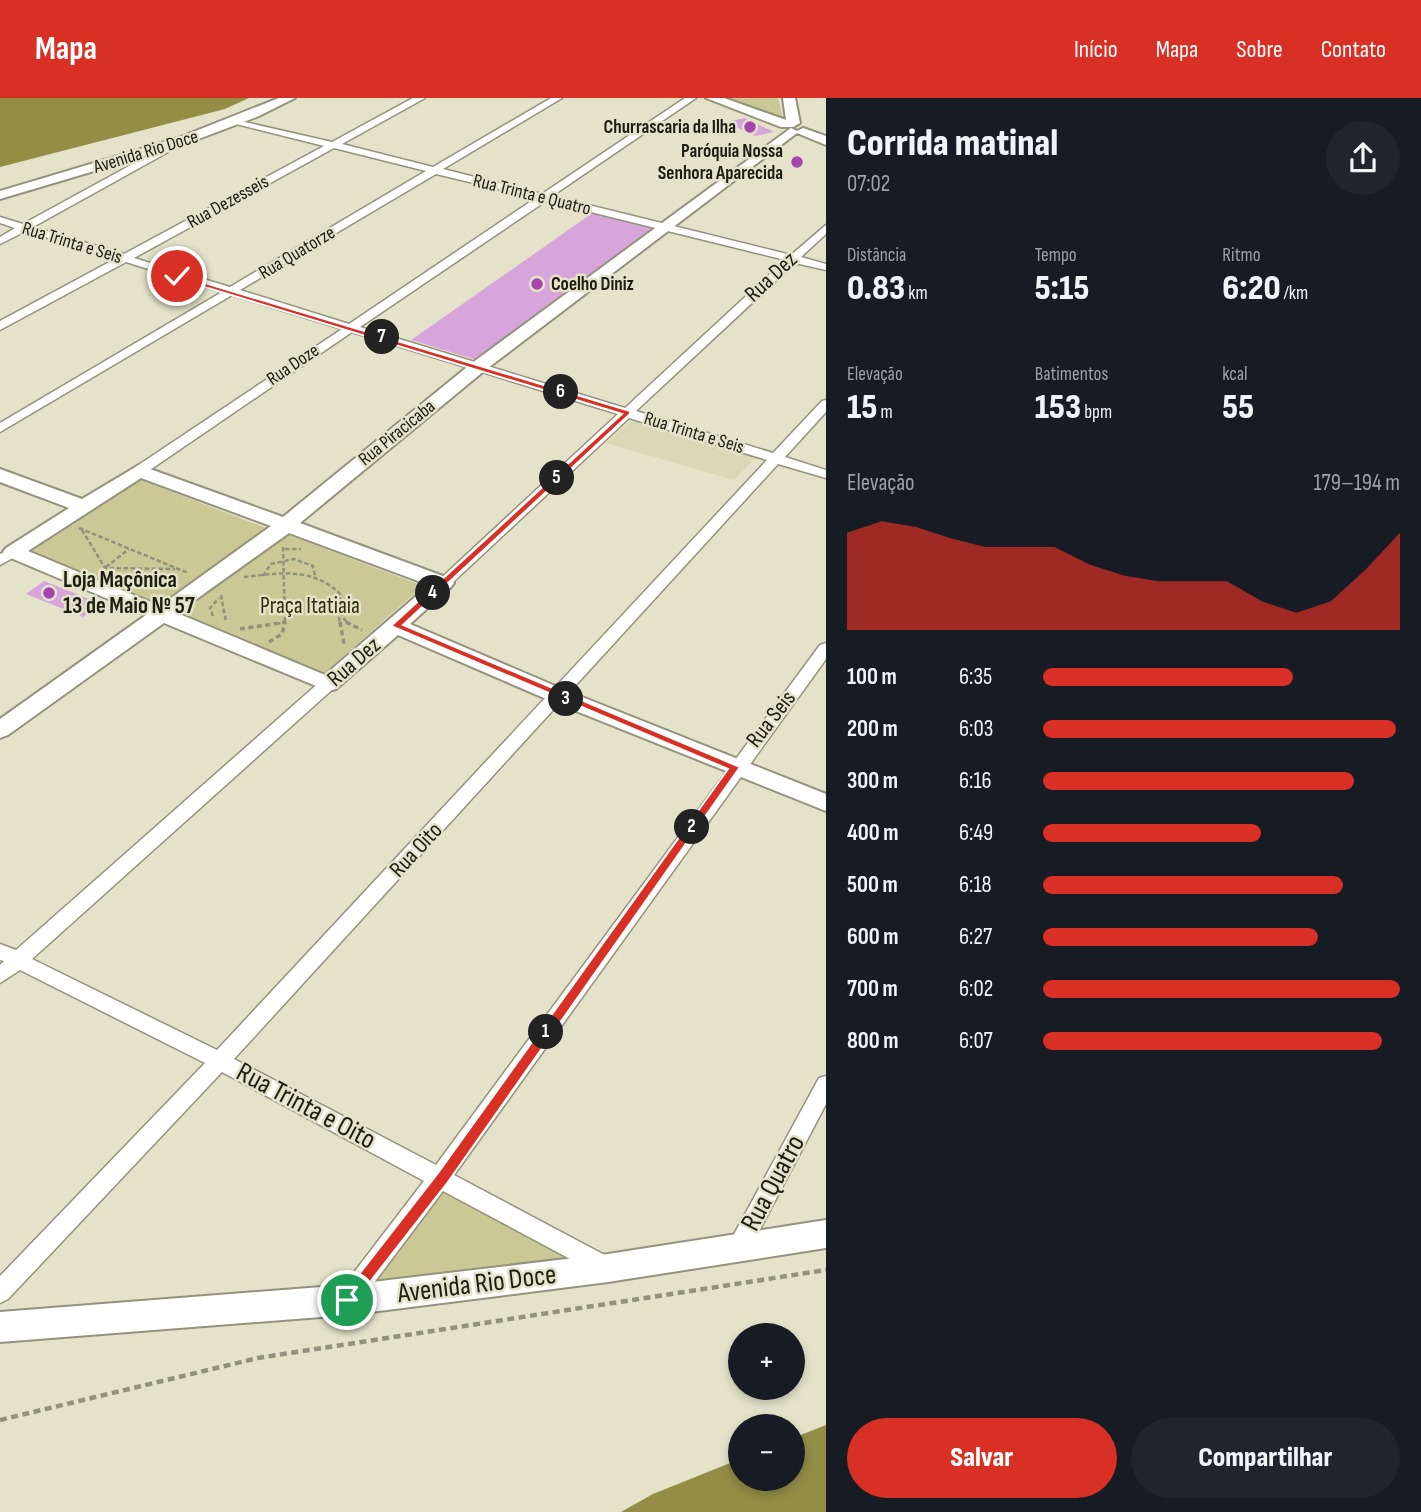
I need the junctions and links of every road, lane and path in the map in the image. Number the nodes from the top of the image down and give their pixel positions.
1 (289, 98) edge
2 (420, 98) edge
3 (557, 98) edge
4 (691, 98) edge
5 (712, 98) edge
6 (789, 98) edge
7 (239, 122) junction
8 (799, 126) junction
9 (826, 141) edge
10 (176, 144) junction
11 (334, 144) junction
12 (433, 170) junction
13 (0, 195) edge
14 (541, 198) junction
15 (0, 220) edge
16 (664, 227) junction
17 (826, 228) edge
18 (25, 229) junction
19 (0, 241) edge
20 (124, 259) junction
21 (790, 259) junction
22 (826, 267) edge
23 (231, 293) junction
24 (0, 326) edge
25 (349, 327) junction
26 (478, 367) junction
27 (826, 404) edge
28 (627, 413) junction
29 (0, 428) edge
30 (776, 459) junction
31 (139, 471) junction
32 (826, 474) edge
33 (0, 475) edge
34 (82, 506) junction
35 (61, 520) junction
36 (80, 528) junction
37 (283, 532) junction
38 (129, 549) junction
39 (283, 549) junction
40 (277, 550) dead end
41 (307, 550) dead end
42 (7, 557) edge
43 (286, 559) junction
44 (104, 568) junction
45 (177, 569) junction
46 (286, 573) junction
47 (263, 576) junction
48 (315, 576) junction
49 (240, 578) dead end
50 (86, 583) junction
51 (444, 583) junction
52 (216, 588) junction
53 (161, 614) junction
54 (339, 615) junction
55 (226, 621) junction
56 (286, 622) junction
57 (396, 626) junction
58 (362, 630) dead end
59 (262, 645) dead end
60 (344, 646) dead end
61 (826, 648) edge
62 (328, 684) junction
63 (559, 695) junction
64 (0, 730) edge
65 (734, 767) junction
66 (826, 803) edge
67 (9, 956) edge
68 (0, 976) edge
69 (220, 1061) junction
70 (826, 1084) edge
71 (443, 1178) junction
72 (826, 1234) edge
73 (740, 1245) junction
74 (608, 1268) junction
75 (826, 1270) edge
76 (0, 1292) edge
77 (347, 1300) junction
78 (0, 1327) edge
79 (0, 1419) edge

1 - 7 street, Avenida Rio Doce
2 - 11 street, Rua Dezesseis
3 - 12 street, Rua Quatorze
4 - 14 street, Rua Doze
5 - 8 street
6 - 8 street
7 - 10 street, Avenida Rio Doce
7 - 11 street, Rua Trinta e Quatro
8 - 9 street
8 - 16 street, Rua Piracicaba
10 - 13 street, Avenida Rio Doce
10 - 18 street
11 - 12 street, Rua Trinta e Quatro
11 - 20 street, Rua Dezesseis
12 - 14 street, Rua Trinta e Quatro
12 - 23 street, Rua Quatorze
14 - 16 street, Rua Trinta e Quatro
14 - 25 street, Rua Doze
15 - 18 street, Rua Trinta e Seis
16 - 21 street, Rua Trinta e Quatro
16 - 26 street, Rua Piracicaba
17 - 21 street, Rua Dez
18 - 19 street
18 - 20 street, Rua Trinta e Seis
20 - 23 street, Rua Trinta e Seis
20 - 24 street, Rua Dezesseis
21 - 22 street, Rua Trinta e Quatro
21 - 28 street, Rua Dez
23 - 25 street, Rua Trinta e Seis
23 - 29 street, Rua Quatorze
25 - 26 street, Rua Trinta e Seis
25 - 31 street, Rua Doze
26 - 28 street, Rua Trinta e Seis
26 - 37 street, Rua Piracicaba
27 - 30 street, Rua Oito
28 - 30 street, Rua Trinta e Seis
28 - 51 street, Rua Dez
30 - 32 street, Rua Trinta e Seis
30 - 63 street, Rua Oito
31 - 34 street, Rua Doze
31 - 37 street
33 - 34 street
34 - 35 street, Rua Doze
35 - 36 path
35 - 42 street, Rua Doze
36 - 38 path
36 - 44 path
37 - 39 path
37 - 51 street
37 - 52 street, Rua Piracicaba
38 - 44 path
38 - 45 path
39 - 40 path
39 - 41 path
39 - 43 path
42 - 50 street
43 - 46 path
43 - 47 path
43 - 48 path
44 - 45 path
44 - 50 path
45 - 52 path
46 - 47 path
46 - 48 path
46 - 56 path
47 - 49 path
48 - 54 path
50 - 53 street
51 - 57 street, Rua Dez
52 - 53 street, Rua Piracicaba
52 - 55 path
52 - 55 path
53 - 62 street
53 - 64 street, Rua Piracicaba
54 - 58 path
54 - 60 path
55 - 56 path
56 - 59 path
57 - 62 street, Rua Dez
57 - 63 street
61 - 65 street, Rua Seis
62 - 67 street, Rua Dez
63 - 65 street
63 - 69 street, Rua Oito
65 - 66 street
65 - 71 street, Rua Seis
67 - 68 street, Rua Dez
67 - 69 street, Rua Trinta e Oito
69 - 71 street, Rua Trinta e Oito
69 - 76 street, Rua Oito
70 - 73 street, Rua Quatro
71 - 74 street, Rua Trinta e Oito
71 - 77 street, Rua Seis
72 - 73 street, Avenida Rio Doce
73 - 74 street, Avenida Rio Doce
74 - 77 street, Avenida Rio Doce
75 - 79 path
77 - 78 street, Avenida Rio Doce

